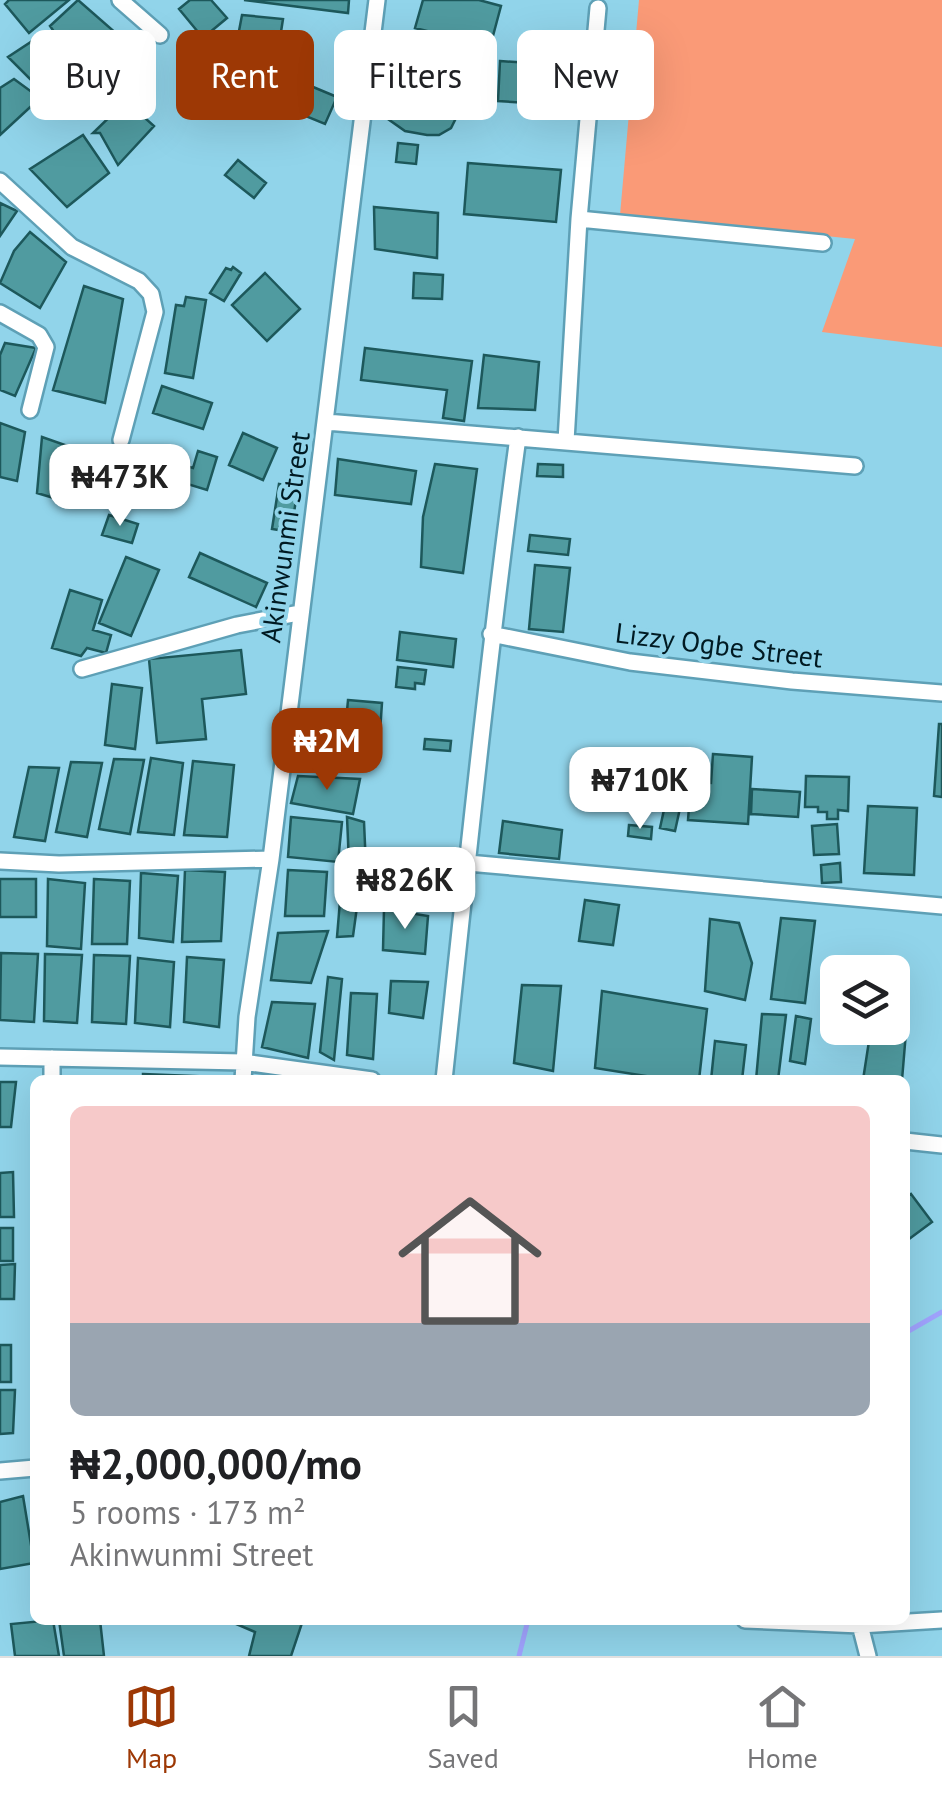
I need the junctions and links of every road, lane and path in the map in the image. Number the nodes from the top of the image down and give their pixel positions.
1 (120, 0) edge
2 (377, 0) edge
3 (598, 8) dead end
4 (160, 36) dead end
5 (0, 181) edge
6 (579, 218) junction
7 (823, 243) dead end
8 (0, 312) edge
9 (30, 410) dead end
10 (326, 422) junction
11 (518, 438) junction
12 (121, 440) dead end
13 (566, 442) junction
14 (855, 466) dead end
15 (299, 613) junction
16 (491, 634) junction
17 (82, 669) dead end
18 (942, 692) edge
19 (271, 859) junction
20 (0, 861) edge
21 (468, 864) junction
22 (942, 906) edge
23 (0, 1057) edge
24 (52, 1058) junction
25 (243, 1062) junction
26 (52, 1075) edge
27 (244, 1075) edge
28 (336, 1075) edge
29 (445, 1075) edge
30 (910, 1141) edge
31 (942, 1144) edge
32 (30, 1468) edge
33 (0, 1471) edge
34 (942, 1620) edge
35 (910, 1622) edge
36 (860, 1625) edge
37 (868, 1656) edge

1 - 4 street
2 - 10 street, Akinwunmi Street
3 - 6 street
5 - 12 street
6 - 7 street
6 - 13 street
8 - 9 street
10 - 11 street
10 - 15 street, Akinwunmi Street
11 - 13 street
11 - 16 street
13 - 14 street
15 - 17 street
15 - 19 street, Akinwunmi Street
16 - 18 street, Lizzy Ogbe Street
16 - 21 street
19 - 20 street
19 - 25 street, Akinwunmi Street
21 - 22 street
21 - 29 street
23 - 24 street
24 - 25 street
24 - 26 street
25 - 27 street, Akinwunmi Street
25 - 28 street
30 - 31 street
32 - 33 street
34 - 35 street
36 - 37 street

